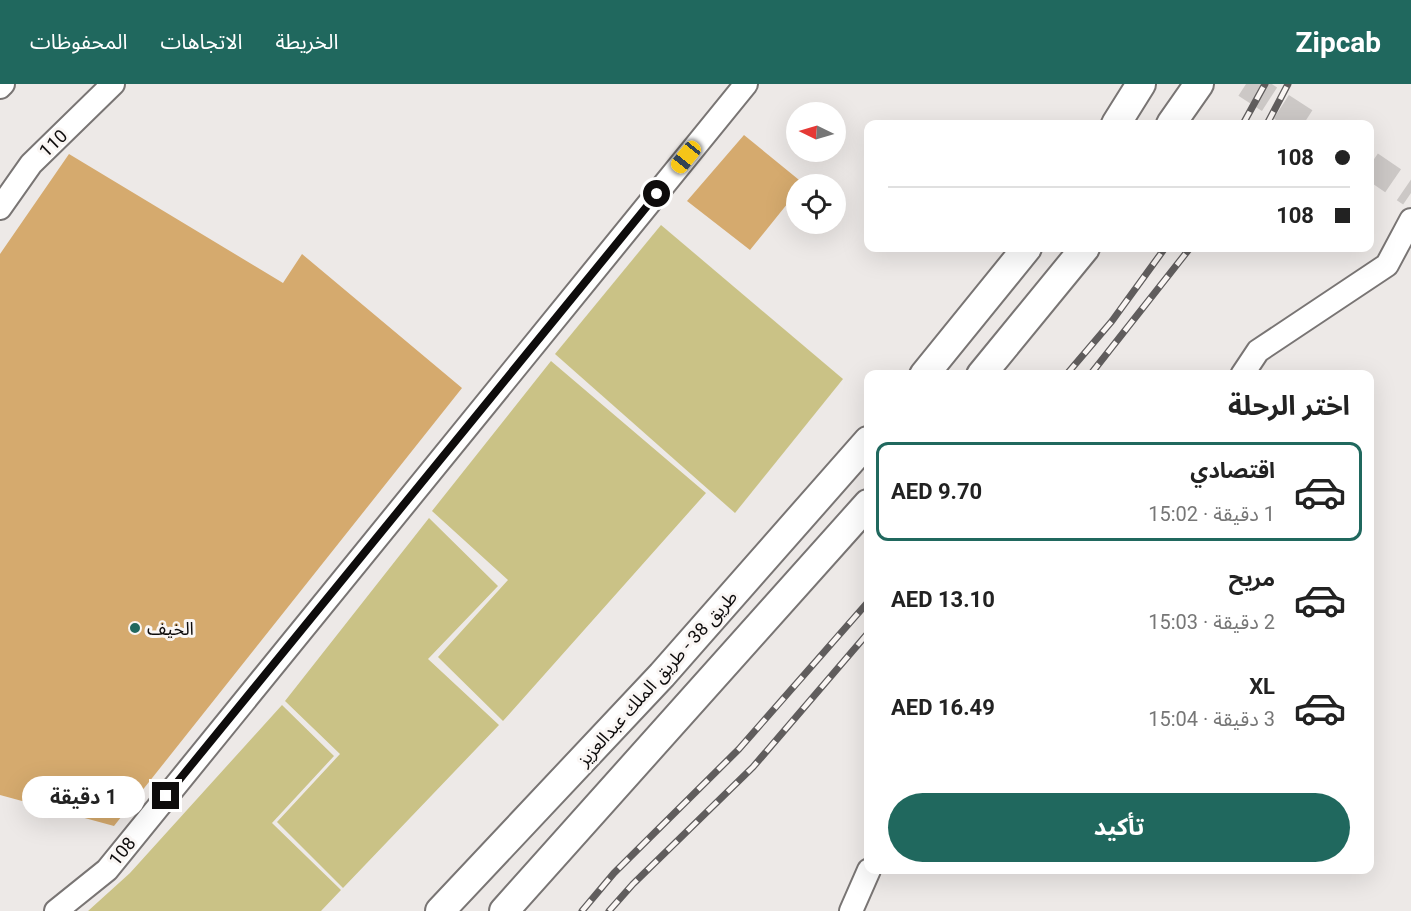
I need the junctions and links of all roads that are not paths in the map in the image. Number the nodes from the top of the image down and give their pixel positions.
1 (114, 84) edge
2 (746, 84) edge
3 (1141, 84) edge
4 (1199, 84) edge
5 (1118, 120) edge
6 (1174, 120) edge
7 (0, 208) edge
8 (1411, 220) edge
9 (1024, 252) edge
10 (1082, 252) edge
11 (928, 370) edge
12 (985, 370) edge
13 (1245, 370) edge
14 (864, 446) edge
15 (864, 508) edge
16 (867, 874) edge
17 (56, 911) edge
18 (440, 911) edge
19 (504, 911) edge
20 (850, 911) edge

1 - 7 street, 110
2 - 17 street, 108
3 - 5 main road
4 - 6 main road
8 - 13 street
9 - 11 main road
10 - 12 main road
14 - 18 main road, طريق 38 - طريق الملك عبدالعزيز
15 - 19 main road
16 - 20 street

